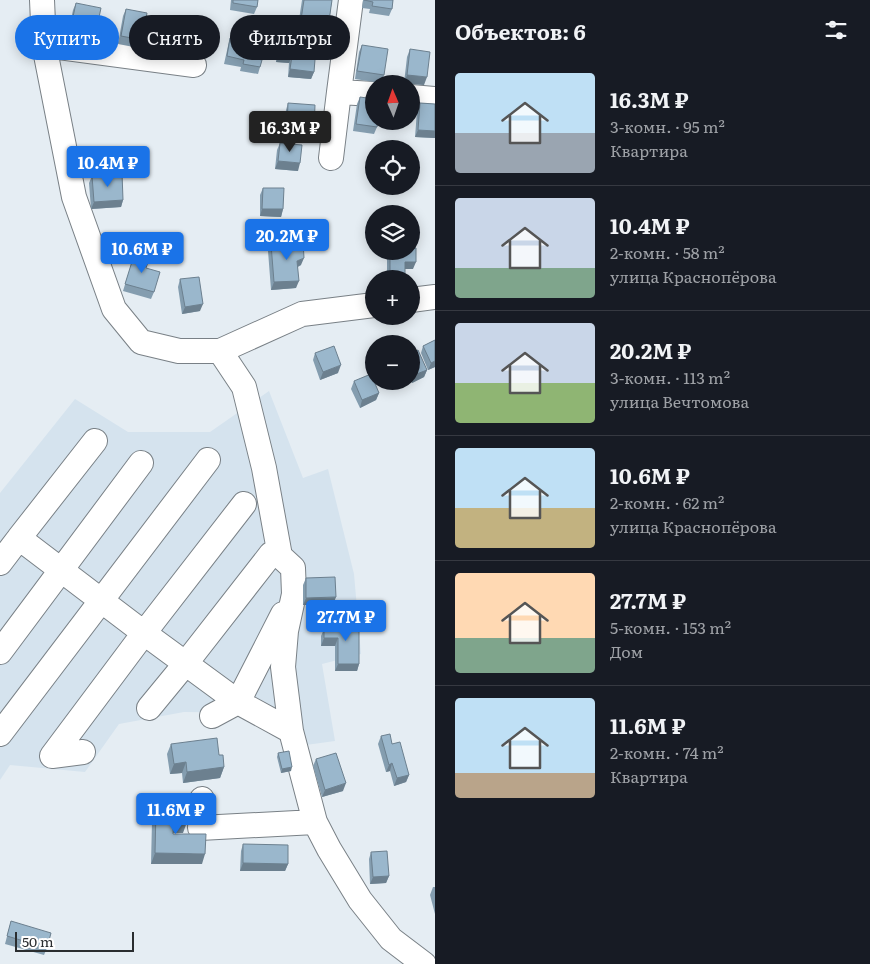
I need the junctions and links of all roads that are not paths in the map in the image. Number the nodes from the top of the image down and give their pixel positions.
1 (42, 0) edge
2 (350, 0) edge
3 (43, 15) edge
4 (119, 55) edge
5 (47, 60) edge
6 (194, 65) dead end
7 (339, 92) junction
8 (365, 93) edge
9 (420, 98) edge
10 (435, 99) edge
11 (331, 158) dead end
12 (435, 297) edge
13 (420, 299) edge
14 (365, 306) edge
15 (220, 351) junction
16 (94, 441) dead end
17 (208, 460) dead end
18 (141, 463) dead end
19 (244, 504) dead end
20 (20, 538) junction
21 (280, 556) junction
22 (0, 563) edge
23 (61, 570) junction
24 (294, 594) junction
25 (101, 600) junction
26 (144, 632) junction
27 (0, 652) edge
28 (186, 663) junction
29 (238, 702) junction
30 (148, 708) dead end
31 (212, 716) dead end
32 (291, 732) junction
33 (0, 734) edge
34 (83, 752) dead end
35 (202, 799) dead end
36 (315, 822) junction
37 (409, 959) edge

1 - 3 street
2 - 7 street
4 - 6 street
5 - 15 street
7 - 8 street
7 - 11 street
9 - 10 street
12 - 13 street
14 - 15 street
15 - 21 street
16 - 20 street
17 - 25 street
18 - 23 street
19 - 26 street
20 - 22 street
20 - 23 street
21 - 24 street
21 - 28 street
23 - 25 street
23 - 27 street
24 - 29 street
24 - 32 street
25 - 26 street
25 - 33 street
26 - 28 street
26 - 34 street
28 - 29 street
28 - 30 street
29 - 31 street
29 - 32 street
32 - 36 street
35 - 36 street
36 - 37 street

